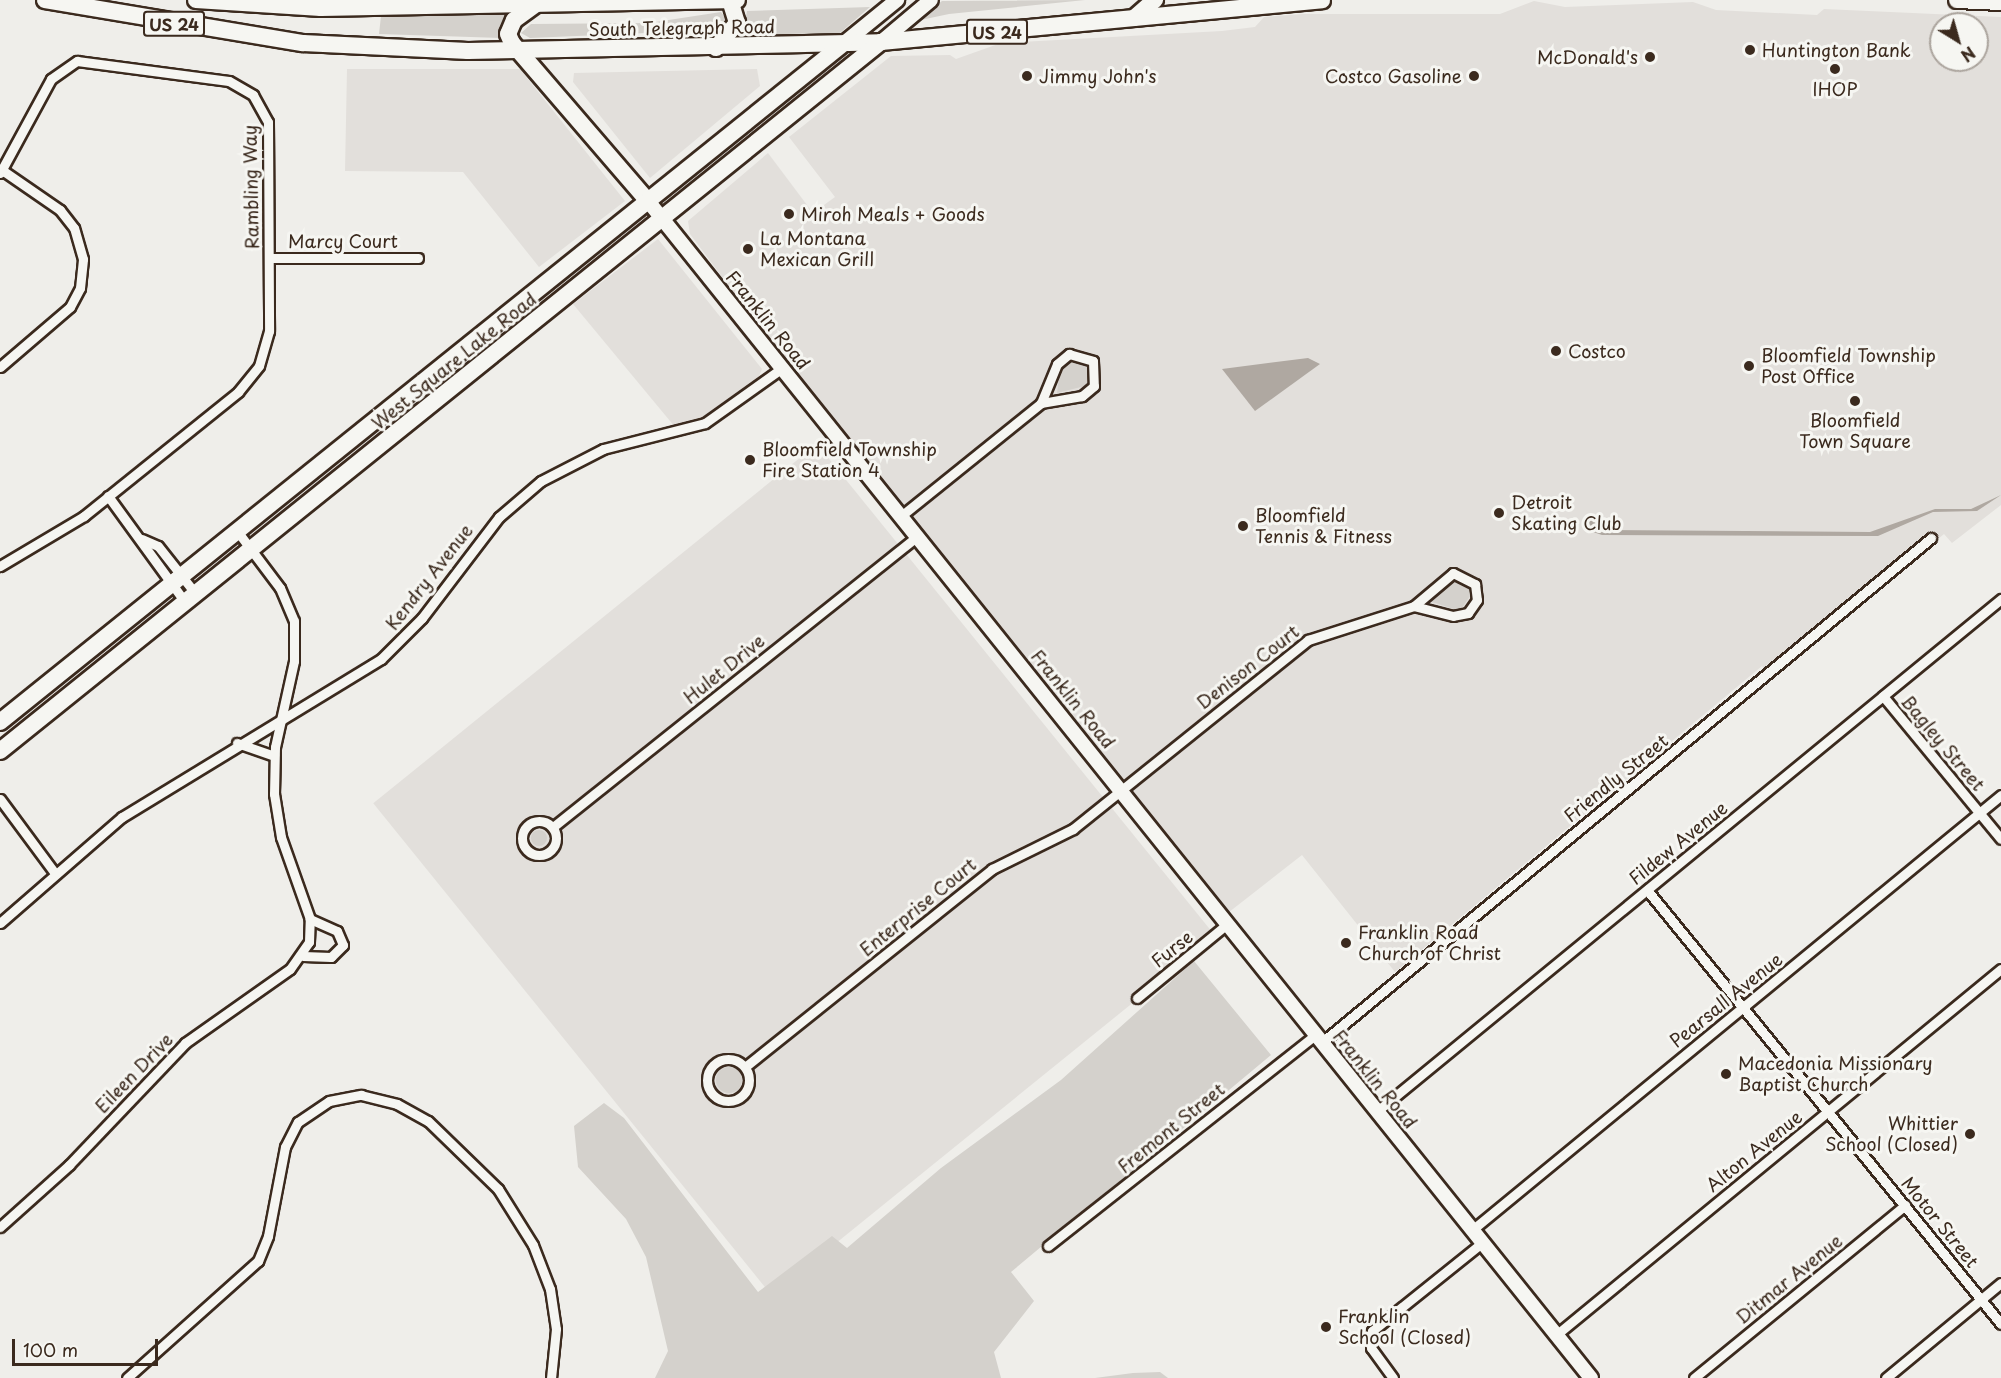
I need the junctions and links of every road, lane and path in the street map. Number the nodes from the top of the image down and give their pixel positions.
1 (45, 0) edge
2 (196, 0) edge
3 (730, 0) edge
4 (738, 0) edge
5 (897, 0) edge
6 (931, 0) edge
7 (1155, 0) edge
8 (1322, 0) edge
9 (1957, 0) edge
10 (490, 1) edge
11 (440, 2) edge
12 (539, 2) junction
13 (2001, 2) edge
14 (1185, 7) edge
15 (1134, 18) junction
16 (881, 42) junction
17 (843, 44) junction
18 (716, 48) junction
19 (517, 50) junction
20 (1, 171) edge
21 (648, 201) junction
22 (662, 219) junction
23 (269, 258) junction
24 (418, 258) dead end
25 (0, 367) edge
26 (782, 368) junction
27 (1041, 403) junction
28 (108, 496) junction
29 (901, 516) junction
30 (237, 531) junction
31 (917, 536) junction
32 (1931, 538) dead end
33 (251, 549) junction
34 (0, 566) edge
35 (176, 580) junction
36 (190, 598) junction
37 (2001, 599) edge
38 (1414, 606) junction
39 (1883, 696) junction
40 (282, 719) junction
41 (0, 722) edge
42 (237, 743) junction
43 (0, 751) edge
44 (274, 756) junction
45 (1121, 790) junction
46 (2001, 795) edge
47 (0, 799) edge
48 (1980, 813) junction
49 (553, 827) dead end
50 (2001, 839) edge
51 (54, 872) junction
52 (1647, 890) junction
53 (310, 919) junction
54 (0, 923) edge
55 (1227, 924) junction
56 (303, 956) junction
57 (2001, 969) edge
58 (1137, 998) dead end
59 (1743, 1007) junction
60 (1318, 1039) junction
61 (745, 1067) junction
62 (1828, 1111) junction
63 (1376, 1112) junction
64 (1905, 1205) junction
65 (0, 1227) edge
66 (1472, 1230) junction
67 (1482, 1243) junction
68 (1048, 1246) dead end
69 (2001, 1283) edge
70 (1981, 1300) junction
71 (2001, 1324) edge
72 (1556, 1335) junction
73 (127, 1378) edge
74 (551, 1378) edge
75 (1393, 1378) edge
76 (1591, 1378) edge
77 (1694, 1378) edge
78 (1886, 1378) edge

1 - 19 highway, South Telegraph Road / US 24
2 - 11 highway, South Telegraph Road / US 24
3 - 4 highway, South Telegraph Road / US 24
3 - 12 highway, South Telegraph Road / US 24
3 - 18 highway
5 - 17 street, West Square Lake Road
6 - 16 street, West Square Lake Road
7 - 15 highway
8 - 14 highway, South Telegraph Road / US 24
9 - 13 highway
10 - 11 highway, South Telegraph Road / US 24
10 - 12 highway, South Telegraph Road / US 24
12 - 19 highway
14 - 15 highway, South Telegraph Road / US 24
15 - 16 highway, South Telegraph Road / US 24
16 - 17 highway, South Telegraph Road / US 24
16 - 22 highway, West Square Lake Road
17 - 18 highway, South Telegraph Road / US 24
17 - 21 highway, West Square Lake Road
18 - 19 highway, South Telegraph Road / US 24
19 - 21 highway, Franklin Road
20 - 23 street, Rambling Way
20 - 25 street
21 - 22 street, Franklin Road
21 - 30 highway, West Square Lake Road
22 - 26 street, Franklin Road
22 - 33 highway, West Square Lake Road
23 - 24 street, Marcy Court
23 - 28 street, Rambling Way
26 - 29 street, Franklin Road
26 - 40 street, Kendry Avenue
27 - 27 street
27 - 29 street
28 - 34 street, Rambling Way
28 - 35 street
29 - 31 street, Franklin Road
30 - 33 street
30 - 35 highway, West Square Lake Road
31 - 45 street, Franklin Road
31 - 49 street, Hulet Drive
32 - 60 street, Friendly Street
33 - 36 highway, West Square Lake Road
33 - 40 street
35 - 36 street
35 - 41 highway, West Square Lake Road
36 - 43 highway, West Square Lake Road
37 - 39 street, Fildew Avenue
38 - 38 street, Denison Court
38 - 45 street, Denison Court
39 - 48 street, Bagley Street
39 - 52 street, Fildew Avenue
40 - 42 street, Kendry Avenue
40 - 44 street
42 - 44 street
42 - 51 street, Kendry Avenue
44 - 53 street
45 - 55 street, Franklin Road
45 - 61 street, Enterprise Court
46 - 48 street, Pearsall Avenue
47 - 51 street
48 - 50 street, Bagley Street
48 - 59 street, Pearsall Avenue
51 - 54 street, Kendry Avenue
52 - 59 street, Motor Street
52 - 63 street, Fildew Avenue
53 - 56 street
53 - 56 street
55 - 58 street, Furse
55 - 60 street, Franklin Road
56 - 65 street, Eileen Drive
57 - 62 street, Alton Avenue
59 - 62 street, Motor Street
59 - 66 street, Pearsall Avenue
60 - 63 street, Franklin Road
60 - 68 street, Fremont Street
61 - 61 street
62 - 64 street, Motor Street
62 - 72 street, Alton Avenue
63 - 66 street, Franklin Road
64 - 70 street, Motor Street
64 - 77 street, Ditmar Avenue
66 - 67 street, Franklin Road
67 - 72 street, Franklin Road
67 - 75 street
69 - 70 street
70 - 71 street, Motor Street
70 - 78 street
72 - 76 street, Franklin Road
73 - 74 street

